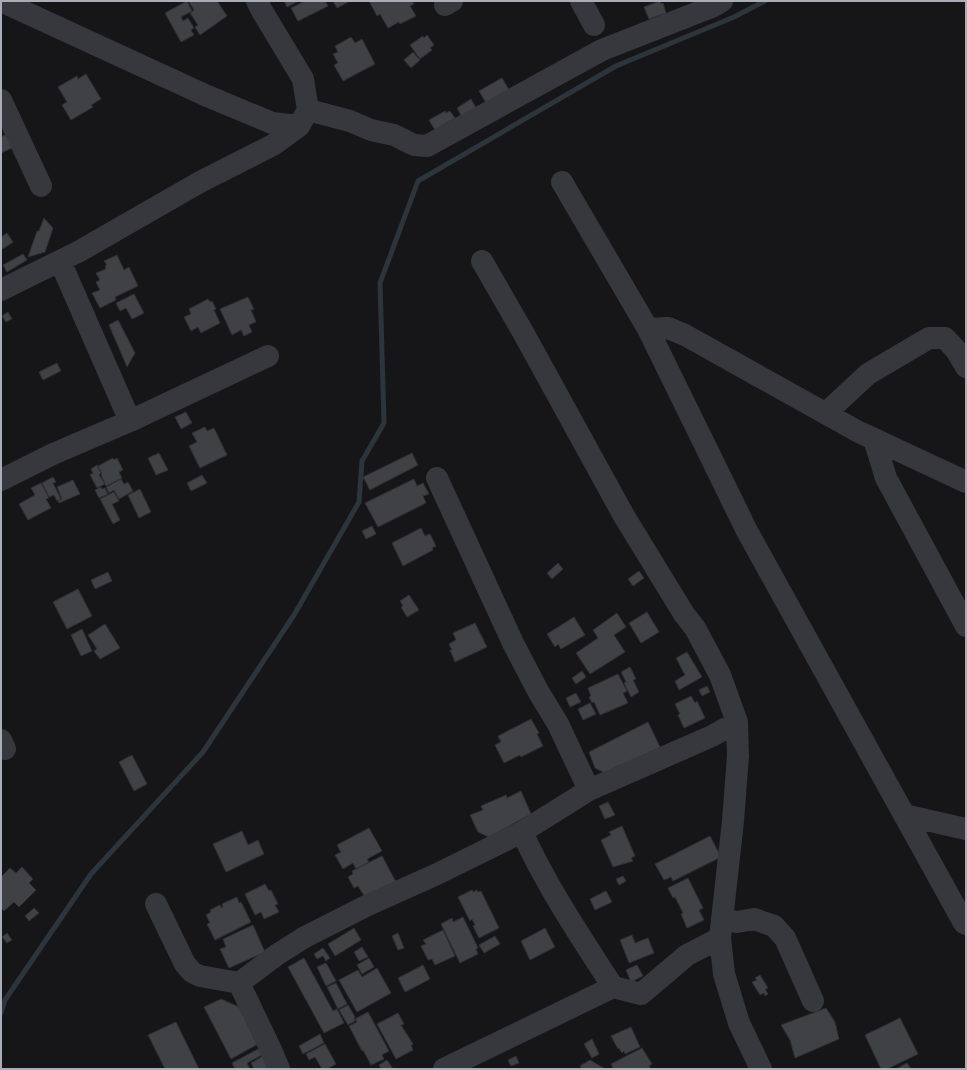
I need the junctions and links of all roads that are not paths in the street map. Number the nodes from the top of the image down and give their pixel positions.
1 (1, 1) edge
2 (257, 1) edge
3 (581, 1) edge
4 (722, 1) edge
5 (594, 26) dead end
6 (1, 100) edge
7 (304, 118) junction
8 (562, 182) dead end
9 (41, 186) dead end
10 (60, 261) junction
11 (482, 261) dead end
12 (1, 290) edge
13 (648, 329) junction
14 (268, 356) dead end
15 (966, 367) edge
16 (826, 414) junction
17 (130, 421) junction
18 (874, 439) junction
19 (437, 478) dead end
20 (1, 480) edge
21 (966, 482) edge
22 (966, 626) edge
23 (737, 722) junction
24 (590, 790) junction
25 (904, 815) junction
26 (966, 829) edge
27 (522, 832) junction
28 (156, 904) dead end
29 (966, 924) edge
30 (721, 929) junction
31 (239, 983) junction
32 (613, 987) junction
33 (813, 1000) dead end
34 (279, 1069) edge
35 (444, 1069) edge
36 (761, 1069) edge

1 - 7 street
2 - 7 street
3 - 5 street
4 - 7 street
6 - 9 street
7 - 10 street
8 - 13 street
10 - 12 street
10 - 17 street
11 - 23 street
13 - 16 street
13 - 25 street
14 - 17 street
15 - 16 street
16 - 18 street
17 - 20 street
18 - 21 street
18 - 22 street
19 - 24 street
23 - 24 street
23 - 30 street
24 - 27 street
25 - 26 street
25 - 29 street
27 - 31 street
27 - 32 street
28 - 31 street
30 - 32 street
30 - 33 street
30 - 36 street
31 - 34 street
32 - 35 street

